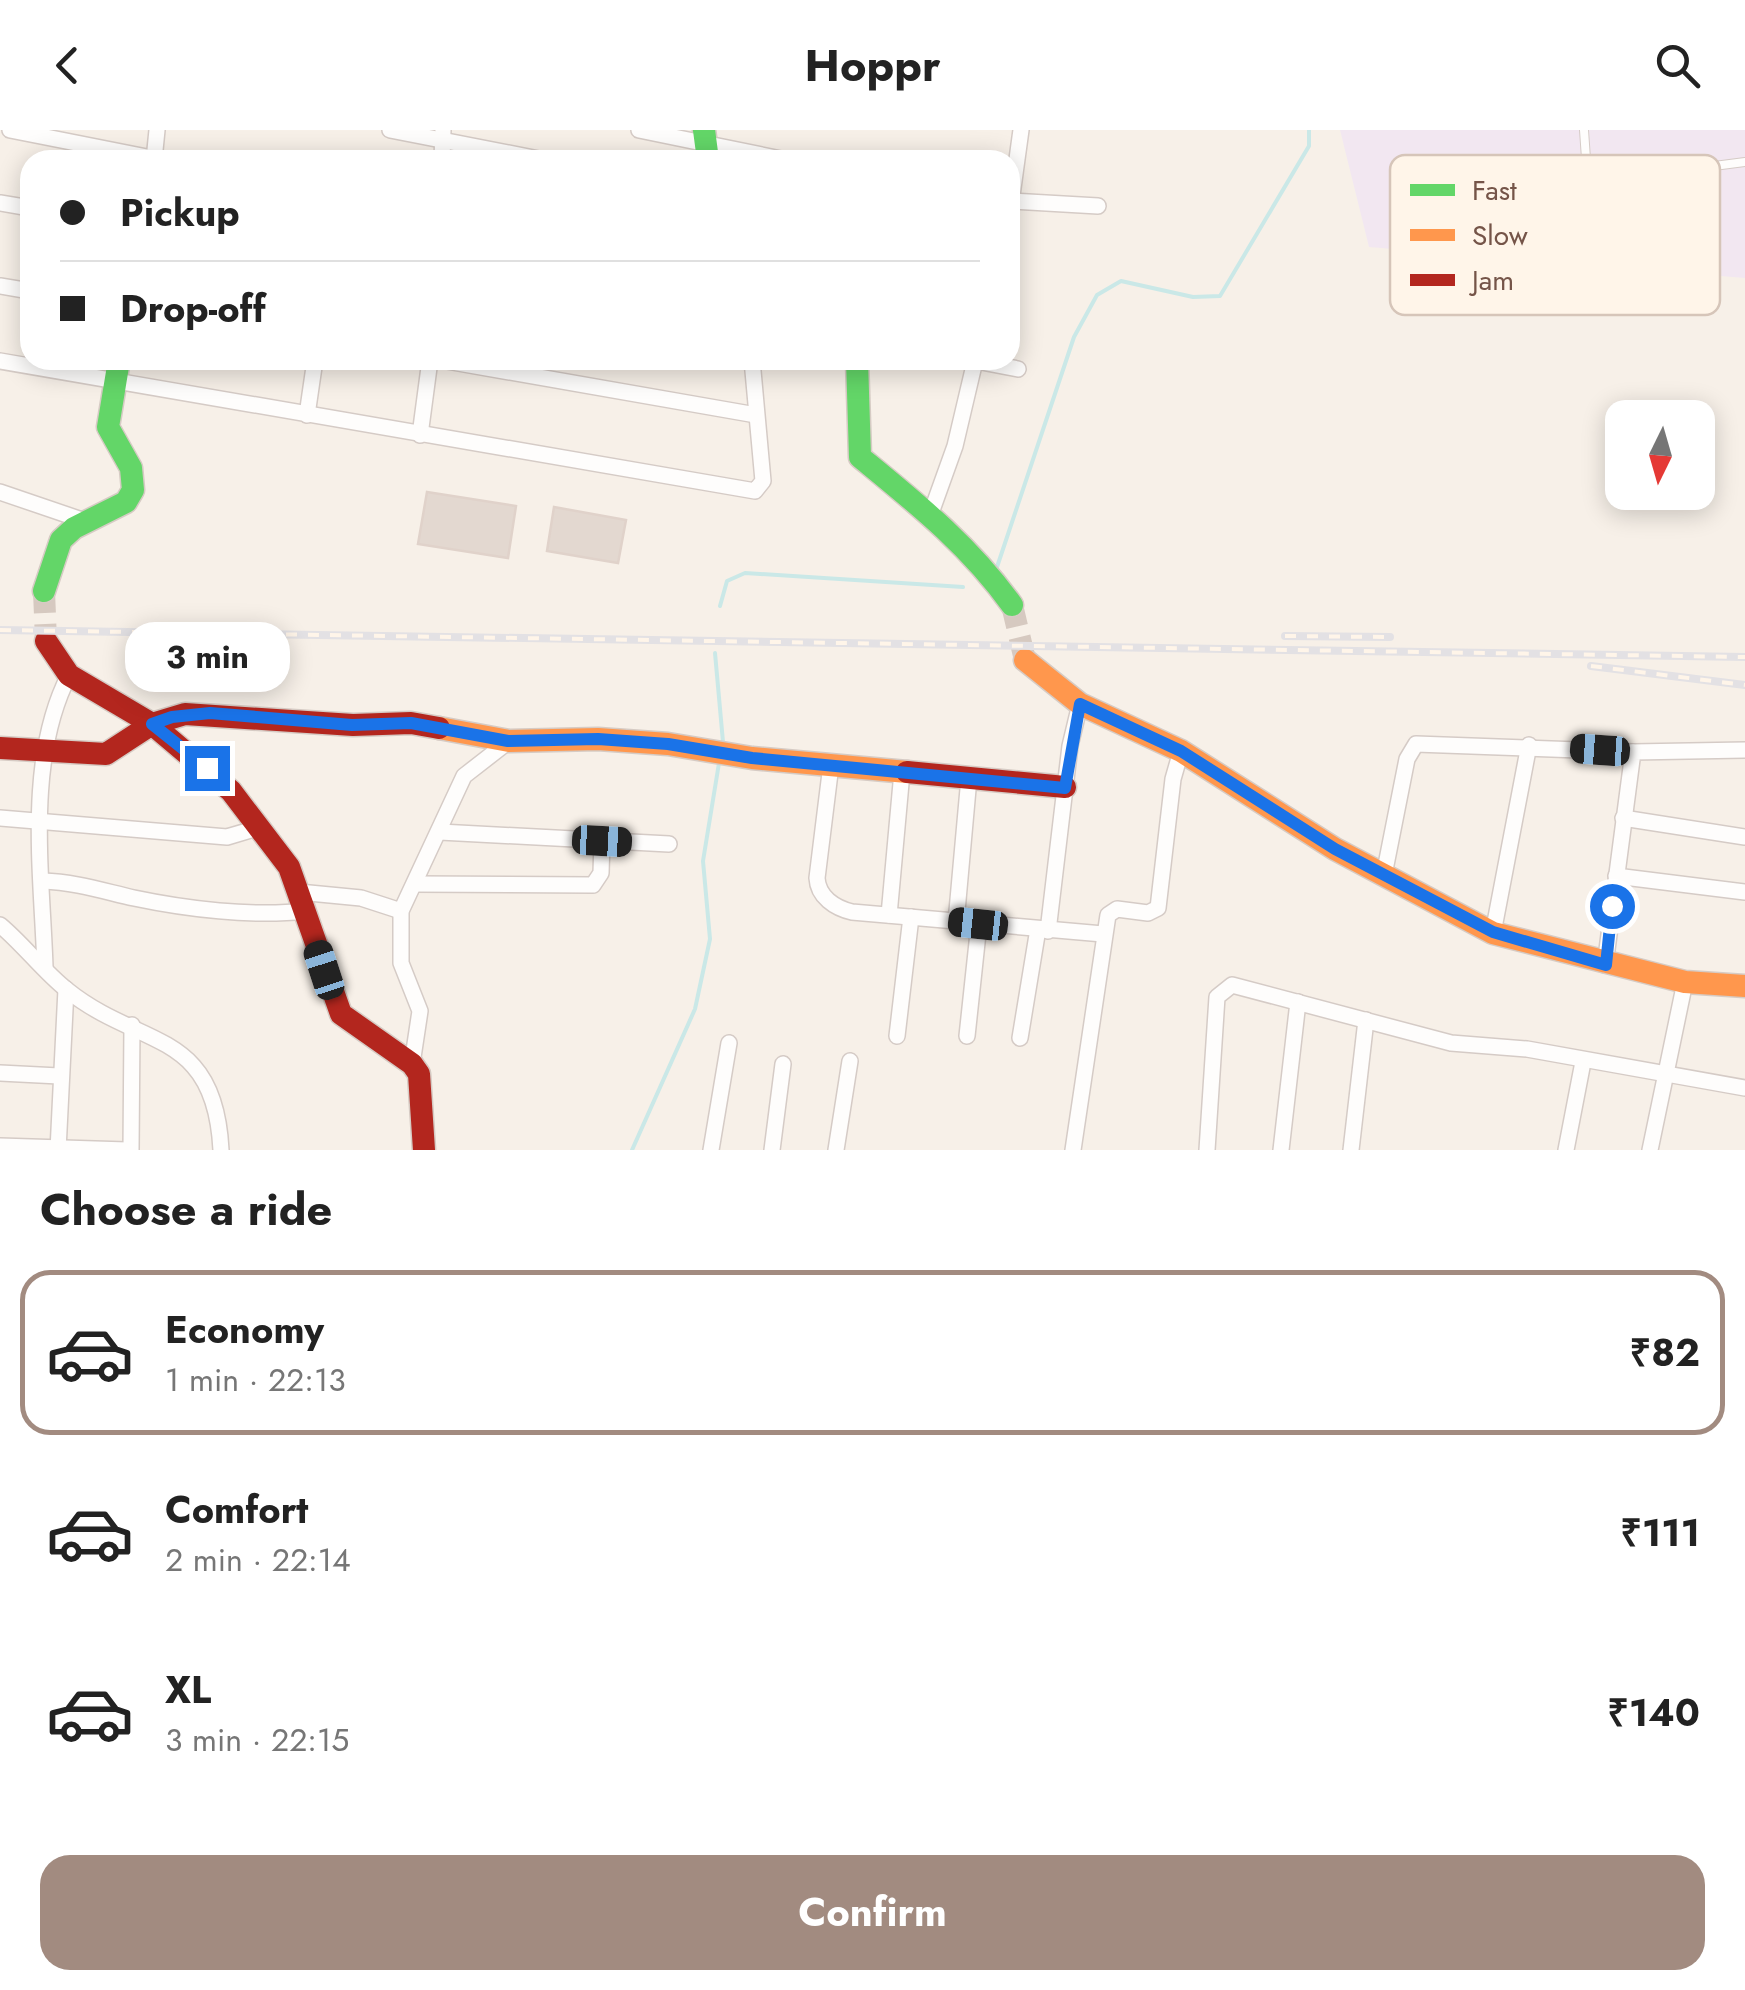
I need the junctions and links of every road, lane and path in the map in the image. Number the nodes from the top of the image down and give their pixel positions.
1 (10, 130) edge
2 (390, 130) edge
3 (640, 130) edge
4 (1584, 130) edge
5 (443, 136) edge
6 (706, 144) edge
7 (111, 150) edge
8 (502, 150) edge
9 (736, 150) edge
10 (1586, 155) edge
11 (1745, 162) edge
12 (1720, 165) edge
13 (1020, 194) edge
14 (1098, 206) dead end
15 (314, 370) edge
16 (429, 370) edge
17 (497, 370) edge
18 (753, 370) edge
19 (857, 370) edge
20 (978, 370) edge
21 (118, 371) edge
22 (307, 415) junction
23 (756, 416) junction
24 (420, 435) junction
25 (0, 492) edge
26 (931, 513) junction
27 (82, 520) junction
28 (44, 591) tunnel mouth
29 (1012, 604) tunnel mouth
30 (46, 641) tunnel mouth
31 (1024, 660) tunnel mouth
32 (69, 675) junction
33 (1080, 704) junction
34 (152, 724) junction
35 (508, 741) junction
36 (1529, 746) junction
37 (0, 748) edge
38 (1745, 750) edge
39 (47, 751) junction
40 (1181, 751) junction
41 (1633, 752) junction
42 (831, 766) junction
43 (902, 772) junction
44 (969, 778) junction
45 (1065, 788) junction
46 (0, 818) edge
47 (1623, 818) junction
48 (41, 822) junction
49 (260, 827) junction
50 (440, 832) junction
51 (1745, 837) edge
52 (602, 841) junction
53 (669, 844) dead end
54 (1384, 875) junction
55 (1616, 876) junction
56 (42, 881) junction
57 (415, 884) junction
58 (1745, 892) edge
59 (302, 902) junction
60 (401, 910) junction
61 (888, 916) junction
62 (911, 918) junction
63 (956, 922) junction
64 (978, 924) junction
65 (0, 925) edge
66 (1043, 930) junction
67 (1493, 932) junction
68 (1103, 934) junction
69 (1606, 965) junction
70 (45, 967) junction
71 (1685, 982) junction
72 (1745, 986) edge
73 (66, 990) junction
74 (1298, 1002) junction
75 (1366, 1020) junction
76 (132, 1025) junction
77 (896, 1036) dead end
78 (968, 1036) dead end
79 (1020, 1038) dead end
80 (730, 1044) dead end
81 (850, 1061) dead end
82 (1583, 1062) junction
83 (412, 1064) junction
84 (783, 1064) dead end
85 (0, 1074) edge
86 (1664, 1075) junction
87 (59, 1076) junction
88 (1745, 1088) edge
89 (0, 1146) edge
90 (58, 1149) edge
91 (129, 1150) edge
92 (221, 1150) edge
93 (424, 1150) edge
94 (711, 1150) edge
95 (772, 1150) edge
96 (836, 1150) edge
97 (1073, 1150) edge
98 (1207, 1150) edge
99 (1282, 1150) edge
100 (1351, 1150) edge
101 (1566, 1150) edge
102 (1650, 1150) edge

1 - 7 street
2 - 5 street
3 - 6 street
4 - 10 lane
5 - 8 street
6 - 9 street
11 - 12 lane
13 - 14 street
15 - 22 street
16 - 24 street
17 - 23 street
18 - 23 street
19 - 26 street
20 - 26 street
21 - 22 street
21 - 27 street
22 - 24 street
23 - 24 street
25 - 27 street
26 - 29 street
27 - 28 street
30 - 32 street
31 - 33 street
32 - 34 street
32 - 39 street
33 - 40 street
33 - 45 street
34 - 35 street
34 - 39 street
34 - 49 street
35 - 42 street
35 - 50 street
36 - 41 street
36 - 54 street
36 - 67 street
37 - 39 street
38 - 41 street
39 - 48 street
40 - 54 street
40 - 68 street
41 - 47 street
42 - 43 street
42 - 61 street
43 - 44 street
43 - 61 street
44 - 45 street
44 - 63 street
45 - 66 street
46 - 48 street
47 - 51 street
47 - 55 street
48 - 49 street
48 - 56 street
49 - 59 street
50 - 52 street
50 - 57 street
52 - 53 street
52 - 57 street
54 - 67 street
55 - 58 street
55 - 69 street
56 - 59 street
56 - 70 street
57 - 60 street
59 - 60 street
59 - 83 street
60 - 83 street
61 - 62 street
62 - 63 street
62 - 77 street
63 - 64 street
64 - 66 street
64 - 78 street
65 - 70 street
66 - 68 street
66 - 79 street
67 - 69 street
68 - 97 street
69 - 71 street
70 - 73 street
71 - 72 street
71 - 86 street
73 - 76 street
73 - 87 street
74 - 75 street
74 - 98 street
74 - 99 street
75 - 82 street
75 - 100 street
76 - 91 street
76 - 92 street
80 - 94 street
81 - 96 street
82 - 86 street
82 - 101 street
83 - 93 street
84 - 95 street
85 - 87 street
86 - 88 street
86 - 102 street
87 - 90 street
89 - 90 street
90 - 91 street

